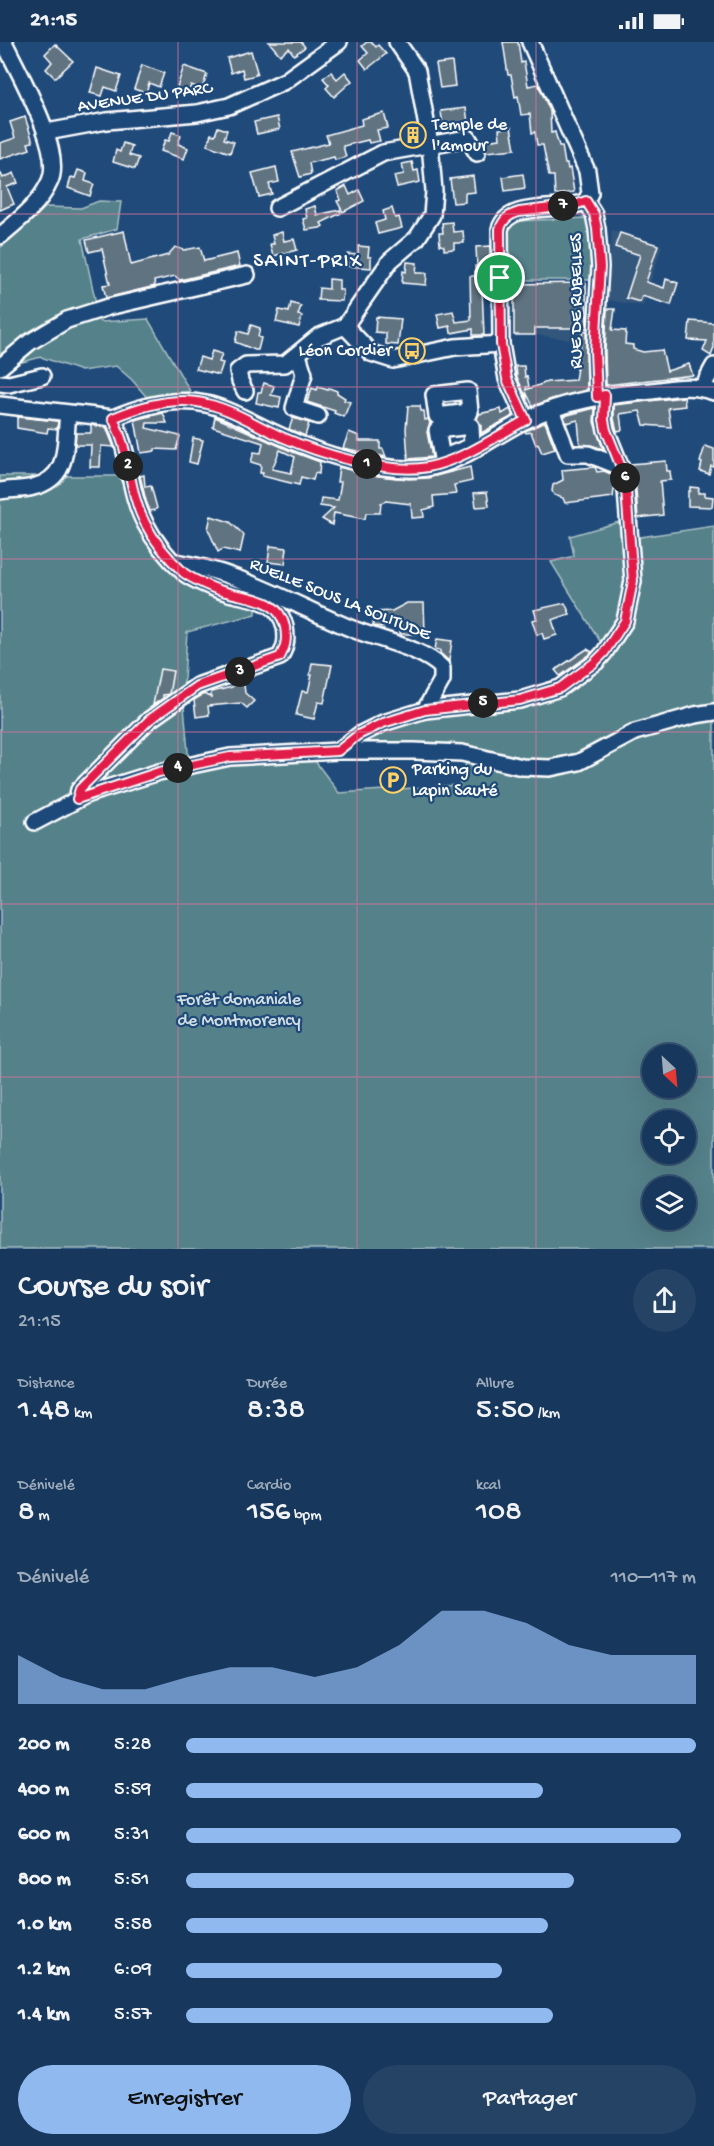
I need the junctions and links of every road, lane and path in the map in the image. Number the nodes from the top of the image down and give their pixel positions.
1 (4, 42) edge
2 (339, 42) edge
3 (397, 42) edge
4 (530, 42) edge
5 (47, 132) junction
6 (430, 144) junction
7 (477, 153) dead end
8 (586, 201) junction
9 (277, 208) dead end
10 (0, 236) edge
11 (247, 275) dead end
12 (345, 326) junction
13 (501, 344) junction
14 (298, 355) junction
15 (714, 366) edge
16 (0, 367) edge
17 (42, 376) dead end
18 (0, 383) edge
19 (708, 390) edge
20 (244, 391) dead end
21 (601, 396) junction
22 (0, 405) edge
23 (551, 410) junction
24 (68, 414) junction
25 (318, 416) dead end
26 (113, 418) junction
27 (526, 420) junction
28 (621, 467) junction
29 (0, 491) edge
30 (175, 562) junction
31 (425, 710) junction
32 (714, 712) edge
33 (338, 751) junction
34 (77, 799) junction
35 (35, 822) dead end

1 - 5 street
2 - 5 street, AVENUE DU PARC
3 - 6 street
4 - 8 street, RUE DE RUBELLES
5 - 10 street
6 - 7 street
6 - 9 street
6 - 12 street
8 - 13 street
8 - 21 street, RUE DE RUBELLES
11 - 16 street
12 - 13 street
12 - 14 street
13 - 27 street
14 - 20 street
14 - 25 street
15 - 19 street
17 - 18 street
19 - 21 street
21 - 23 street
21 - 28 street, RUE DE RUBELLES
22 - 24 street
23 - 27 street
23 - 28 street
24 - 26 street
24 - 29 street
26 - 27 street
26 - 30 street
28 - 31 street, RUE DE RUBELLES
30 - 31 street, RUELLE SOUS LA SOLITUDE
30 - 34 street
31 - 33 street, RUE DE RUBELLES
32 - 33 street
33 - 34 street
34 - 35 street

